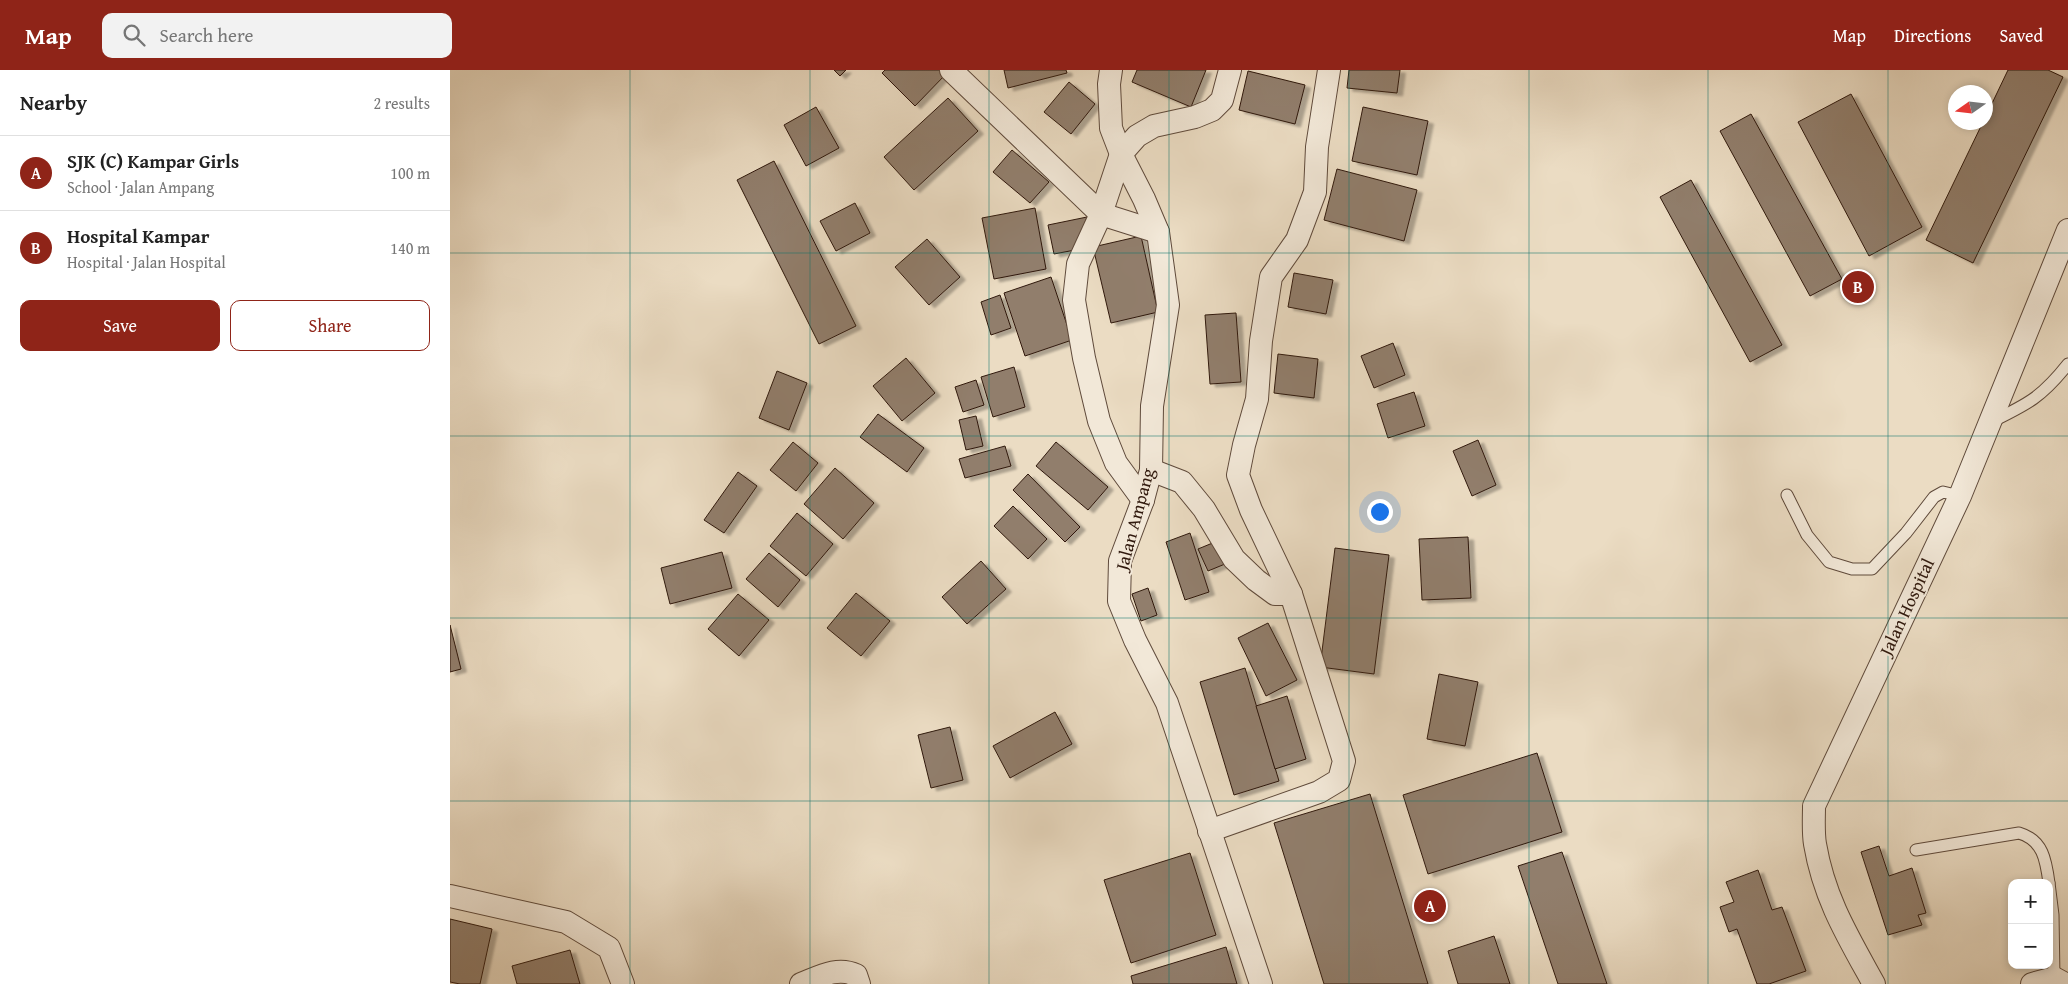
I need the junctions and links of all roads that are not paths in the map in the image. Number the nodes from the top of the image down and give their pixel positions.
1 (951, 70) edge
2 (1111, 70) edge
3 (1230, 70) edge
4 (1329, 70) edge
5 (1121, 154) junction
6 (1101, 214) junction
7 (2068, 230) edge
8 (1158, 232) junction
9 (2068, 364) edge
10 (1990, 423) junction
11 (1150, 470) junction
12 (1787, 495) dead end
13 (1960, 496) junction
14 (1143, 500) junction
15 (1290, 594) junction
16 (1209, 831) junction
17 (1916, 850) dead end
18 (2049, 879) edge
19 (450, 896) edge
20 (2053, 915) edge
21 (2060, 981) edge
22 (623, 984) edge
23 (801, 984) edge
24 (859, 984) edge
25 (1261, 984) edge
26 (1874, 984) edge
27 (2032, 984) edge

1 - 6 street
2 - 5 street, Jalan Ampang
3 - 5 street
4 - 15 street
5 - 6 street
5 - 8 street, Jalan Ampang
6 - 8 street
6 - 14 street
7 - 10 street, Jalan Hospital
8 - 11 street, Jalan Ampang
9 - 10 lane
10 - 13 street, Jalan Hospital
11 - 14 street, Jalan Ampang
11 - 15 street
12 - 13 lane
13 - 26 street, Jalan Hospital
14 - 16 street, Jalan Ampang
15 - 16 street
16 - 25 street, Jalan Ampang
17 - 18 lane
19 - 22 street
20 - 21 lane
21 - 27 street
23 - 24 street

